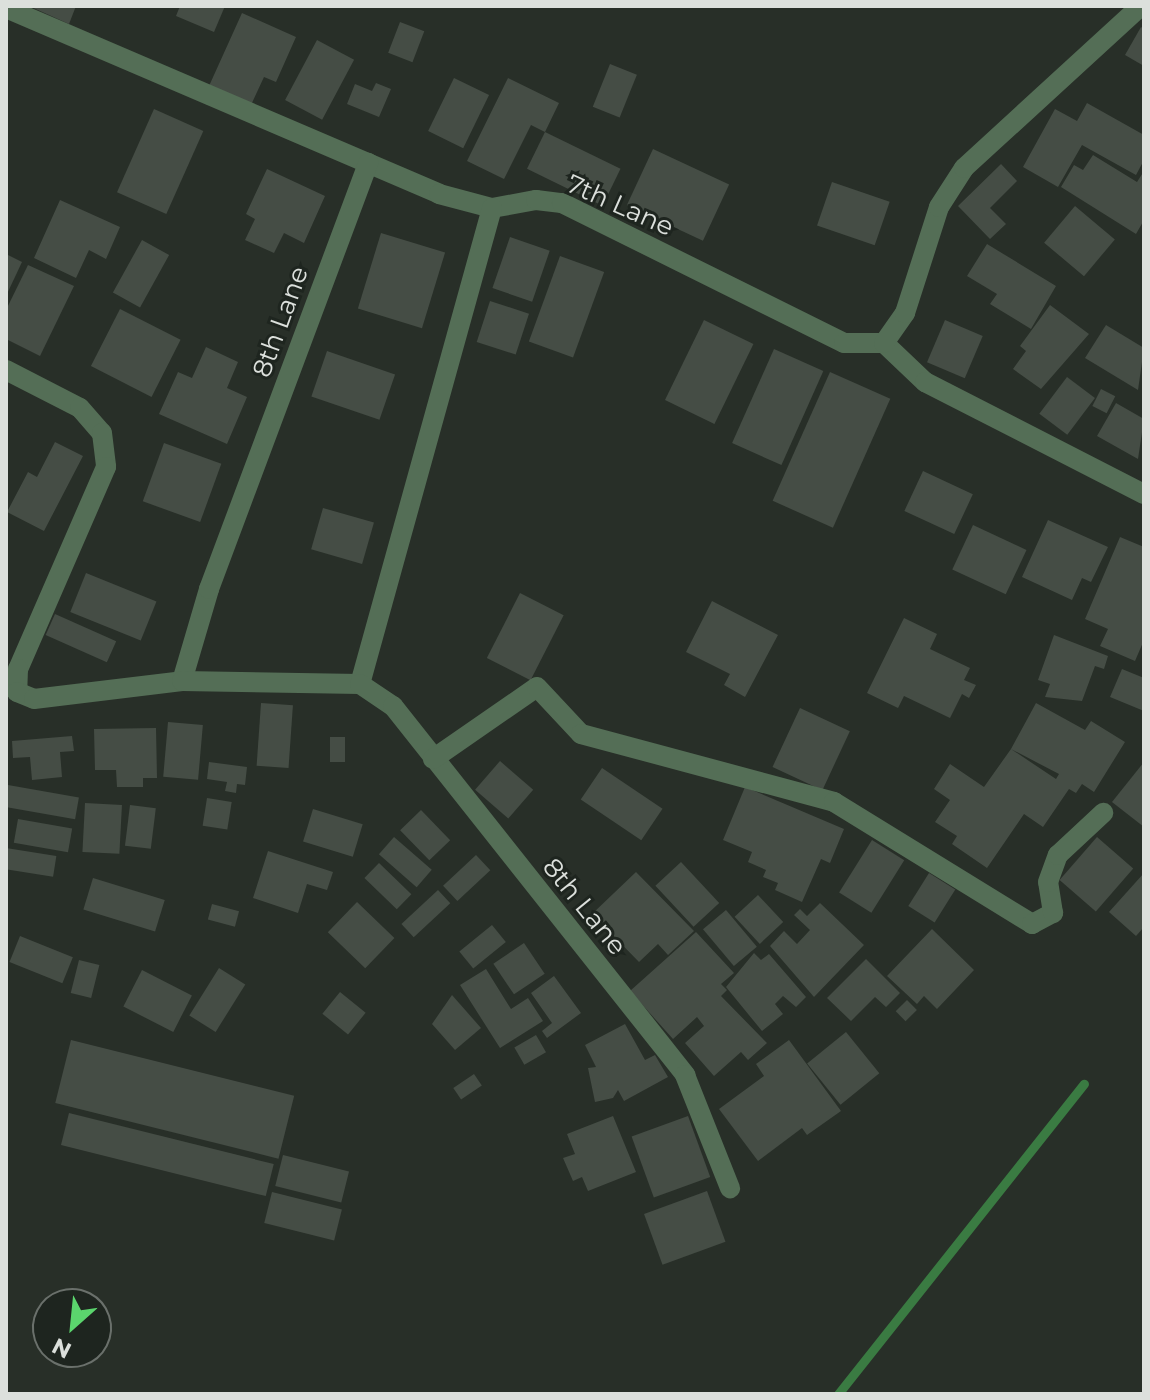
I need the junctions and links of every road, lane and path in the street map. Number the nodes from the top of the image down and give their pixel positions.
1 (1141, 6) edge
2 (6, 8) edge
3 (368, 163) junction
4 (492, 208) junction
5 (884, 343) junction
6 (6, 370) edge
7 (1144, 494) edge
8 (182, 681) junction
9 (360, 684) junction
10 (433, 759) junction
11 (1103, 813) dead end
12 (730, 1188) dead end

1 - 5 street
2 - 3 street
3 - 4 street
3 - 8 street, 8th Lane
4 - 5 street, 7th Lane
4 - 9 street
5 - 7 street
6 - 8 street
8 - 9 street
9 - 10 street, 8th Lane
10 - 11 street
10 - 12 street, 8th Lane

